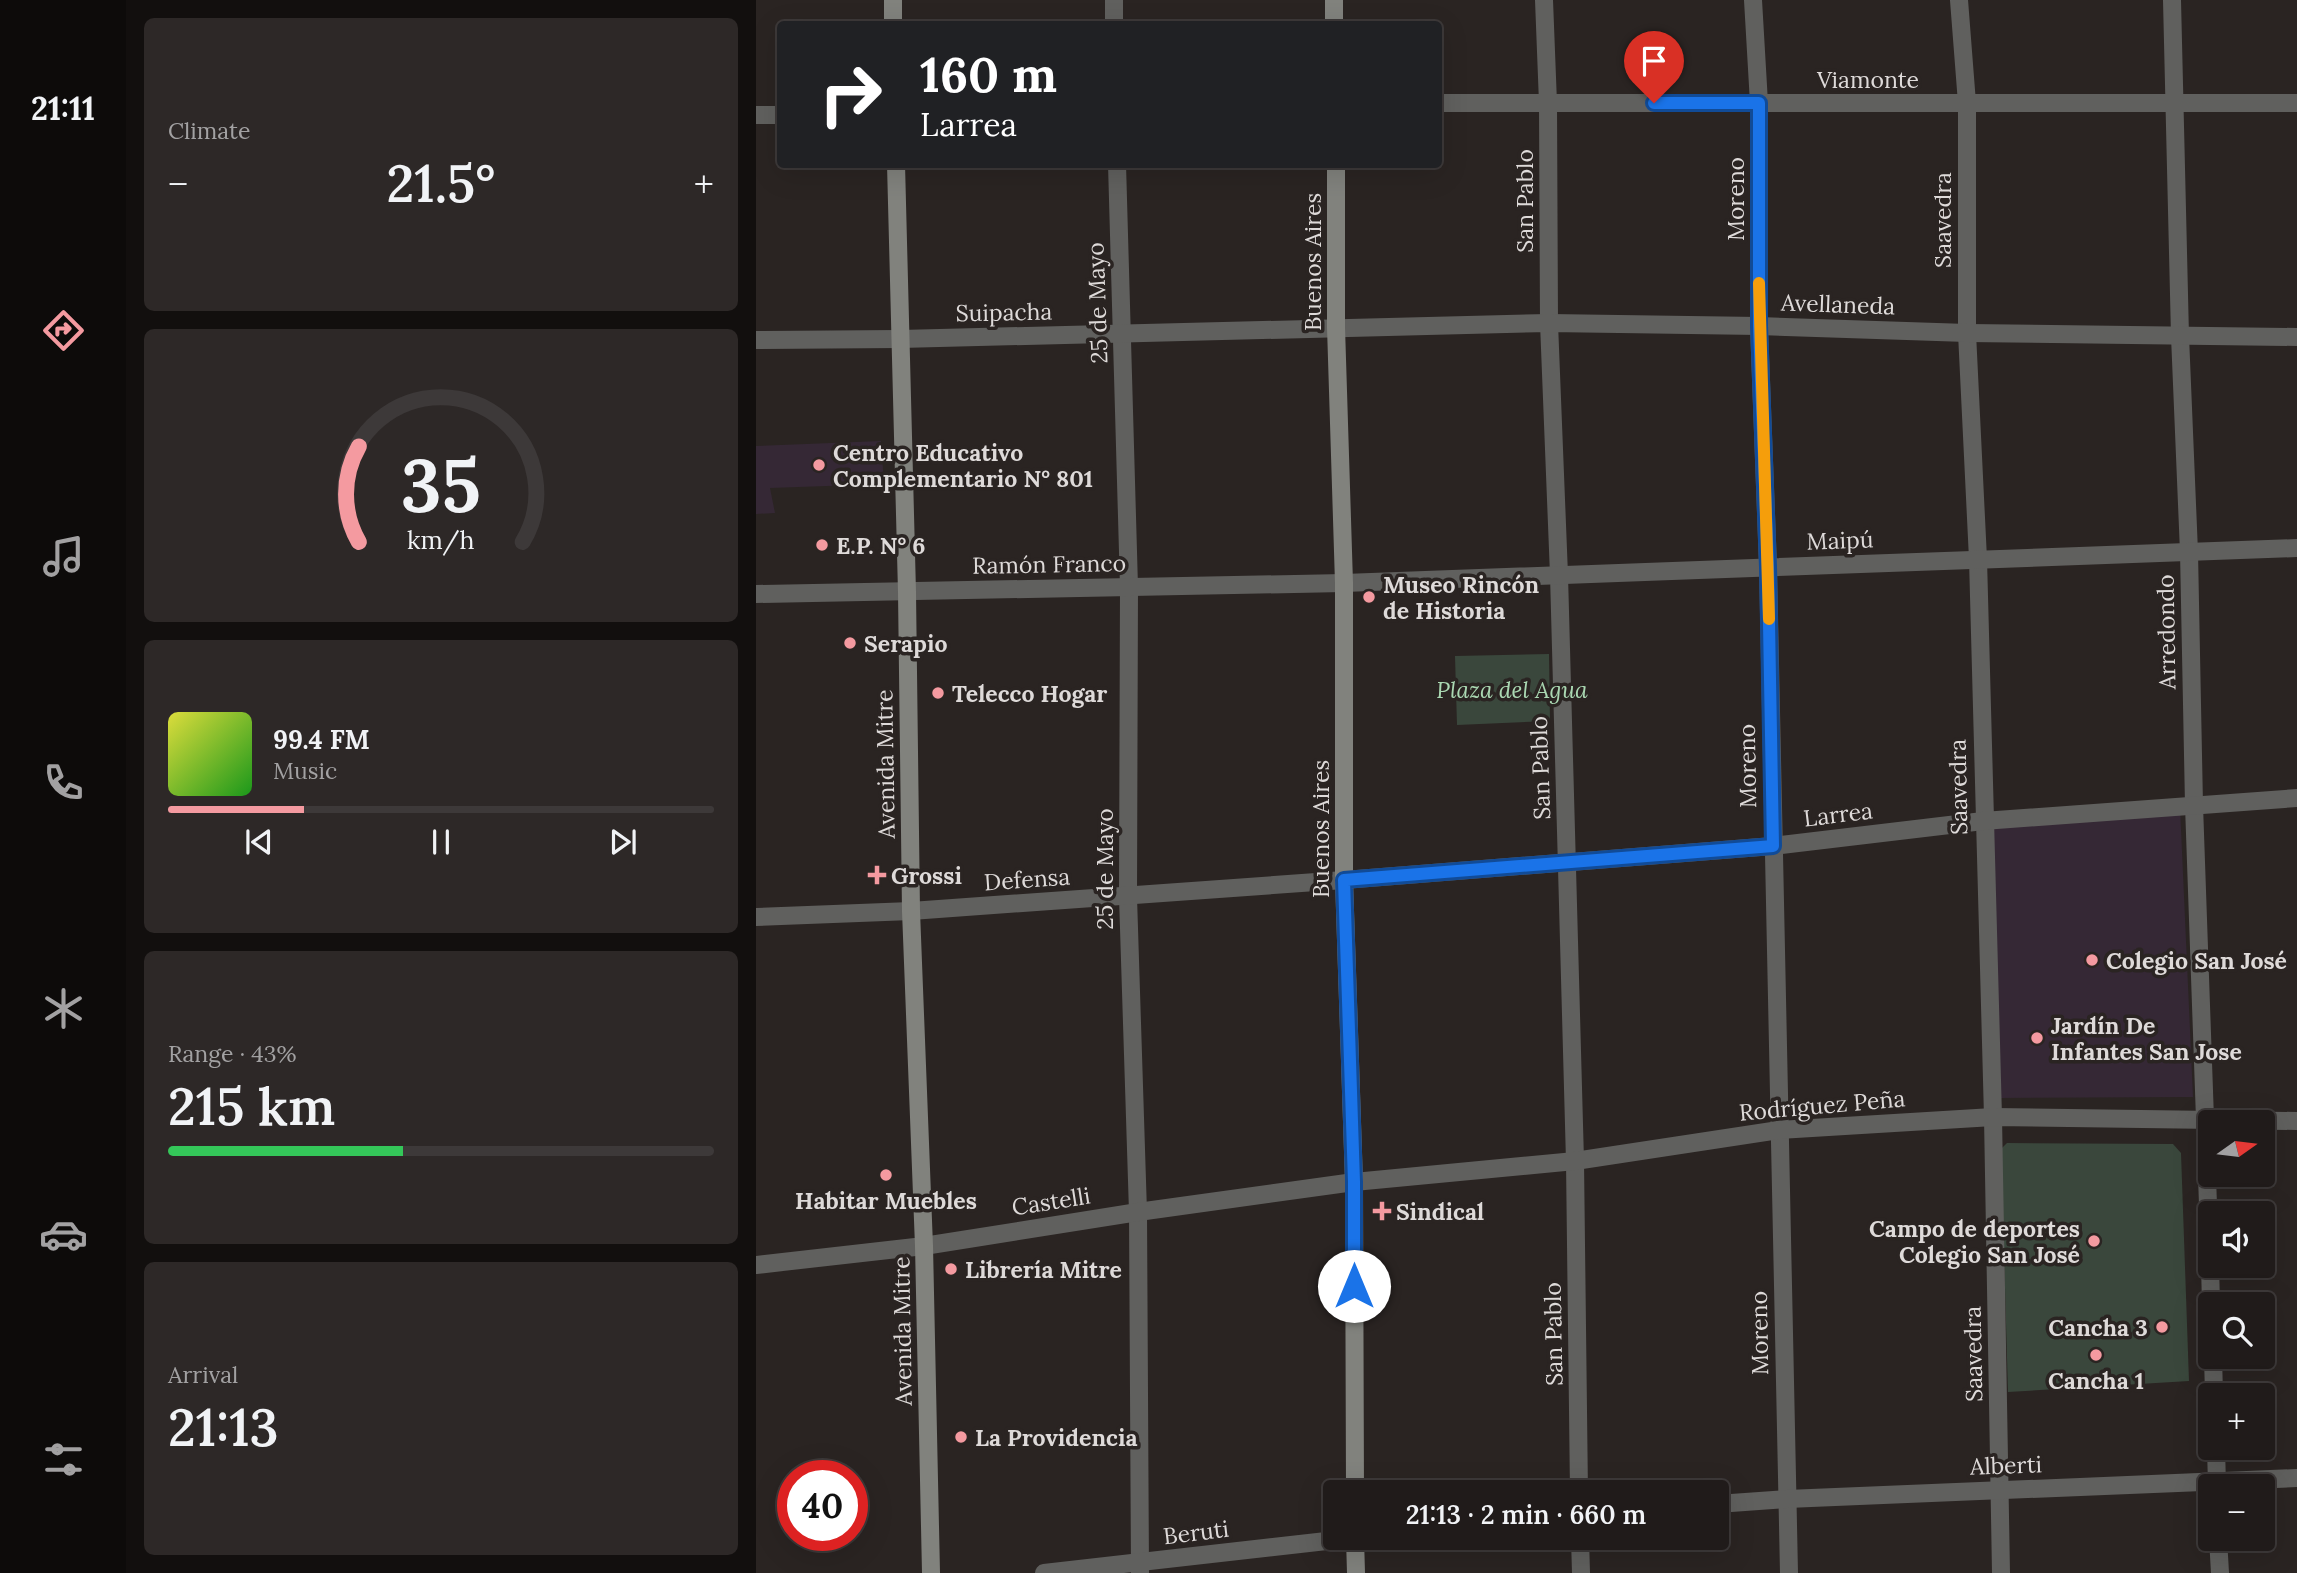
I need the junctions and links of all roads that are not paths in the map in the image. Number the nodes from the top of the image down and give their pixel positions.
1 (893, 0) edge
2 (1114, 0) edge
3 (1334, 0) edge
4 (1544, 0) edge
5 (1753, 0) edge
6 (1959, 0) edge
7 (2172, 0) edge
8 (893, 21) edge
9 (1114, 21) edge
10 (1334, 21) edge
11 (1442, 103) edge
12 (1548, 103) junction
13 (1759, 103) junction
14 (1967, 103) junction
15 (2176, 103) junction
16 (2297, 103) edge
17 (756, 116) edge
18 (777, 116) edge
19 (897, 168) edge
20 (1117, 168) edge
21 (1336, 168) edge
22 (1549, 323) junction
23 (1759, 326) junction
24 (1336, 327) junction
25 (1966, 333) junction
26 (1123, 334) junction
27 (2180, 336) junction
28 (2297, 337) edge
29 (900, 339) junction
30 (756, 340) edge
31 (2297, 548) edge
32 (2189, 552) junction
33 (1978, 559) junction
34 (1768, 567) junction
35 (1559, 575) junction
36 (1343, 583) junction
37 (1129, 587) junction
38 (907, 592) junction
39 (756, 594) edge
40 (2297, 798) edge
41 (2194, 805) junction
42 (1983, 821) junction
43 (1773, 846) junction
44 (1567, 863) junction
45 (1344, 880) junction
46 (1128, 897) junction
47 (911, 911) junction
48 (756, 917) edge
49 (2206, 1110) edge
50 (1993, 1116) junction
51 (2198, 1119) edge
52 (2275, 1121) edge
53 (2297, 1121) edge
54 (1779, 1130) junction
55 (1575, 1161) junction
56 (1354, 1182) junction
57 (1138, 1212) junction
58 (925, 1246) junction
59 (756, 1265) edge
60 (2297, 1478) edge
61 (1355, 1480) edge
62 (1580, 1480) edge
63 (2275, 1480) edge
64 (2198, 1485) edge
65 (2000, 1490) junction
66 (1787, 1499) junction
67 (1729, 1503) edge
68 (1323, 1542) edge
69 (1355, 1550) edge
70 (1580, 1550) edge
71 (2219, 1551) edge
72 (1140, 1568) edge
73 (931, 1573) edge
74 (1044, 1573) edge
75 (1356, 1573) edge
76 (1581, 1573) edge
77 (1789, 1573) edge
78 (2001, 1573) edge
79 (2220, 1573) edge

1 - 8 main road
2 - 9 street
3 - 10 main road
4 - 12 street, San Pablo
5 - 13 street, Moreno
6 - 14 street, Saavedra
7 - 15 street, Arredondo
11 - 12 street, Viamonte
12 - 13 street, Viamonte
12 - 22 street, San Pablo
13 - 14 street, Viamonte
13 - 23 street, Moreno
14 - 15 street, Viamonte
14 - 25 street, Saavedra
15 - 16 street, Viamonte
15 - 27 street, Arredondo
17 - 18 street
19 - 29 main road, Avenida Mitre
20 - 26 street, 25 de Mayo
21 - 24 main road, Buenos Aires
22 - 23 street, Avellaneda
22 - 24 street, Avellaneda
22 - 35 street, San Pablo
23 - 25 street, Avellaneda
23 - 34 street, Moreno
24 - 26 street, Suipacha
24 - 36 main road, Buenos Aires
25 - 27 street, Avellaneda
25 - 33 street, Saavedra
26 - 29 street, Suipacha
26 - 37 street, 25 de Mayo
27 - 28 street, Avellaneda
27 - 32 street, Arredondo
29 - 30 street, Suipacha
29 - 38 main road, Avenida Mitre
31 - 32 street, Maipú
32 - 33 street, Maipú
32 - 41 street, Arredondo
33 - 34 street, Maipú
33 - 42 street, Saavedra
34 - 35 street, Maipú
34 - 43 street, Moreno
35 - 36 street, Maipú
35 - 44 street, San Pablo
36 - 37 street, Ramón Franco
36 - 45 main road, Buenos Aires
37 - 38 street, Ramón Franco
37 - 46 street, 25 de Mayo
38 - 39 street, Ramón Franco
38 - 47 main road, Avenida Mitre
40 - 41 street, Larrea
41 - 42 street, Larrea
41 - 49 street, Arredondo
42 - 43 street, Larrea
42 - 50 street, Saavedra
43 - 44 street, Larrea
43 - 54 street, Moreno
44 - 45 street, Larrea
44 - 55 street, San Pablo
45 - 46 street, Defensa
45 - 56 main road, Buenos Aires
46 - 47 street, Defensa
46 - 57 street, 25 de Mayo
47 - 48 street, Defensa
47 - 58 main road, Avenida Mitre
50 - 51 street, Rodríguez Peña
50 - 54 street, Rodríguez Peña
50 - 65 street, Saavedra
52 - 53 street, Rodríguez Peña
54 - 55 street, Rodríguez Peña
54 - 66 street, Moreno
55 - 56 street, Rodríguez Peña
55 - 62 street, San Pablo
56 - 57 street, Castelli
56 - 61 main road, Buenos Aires
57 - 58 street, Castelli
57 - 72 street, 25 de Mayo
58 - 59 street, Castelli
58 - 73 main road, Avenida Mitre
60 - 63 street, Alberti
64 - 65 street, Alberti
65 - 66 street, Alberti
65 - 78 street, Saavedra
66 - 67 street, Alberti
66 - 77 street, Moreno
68 - 72 street, Beruti
69 - 75 main road
70 - 76 street
71 - 79 street
72 - 74 street, Beruti

